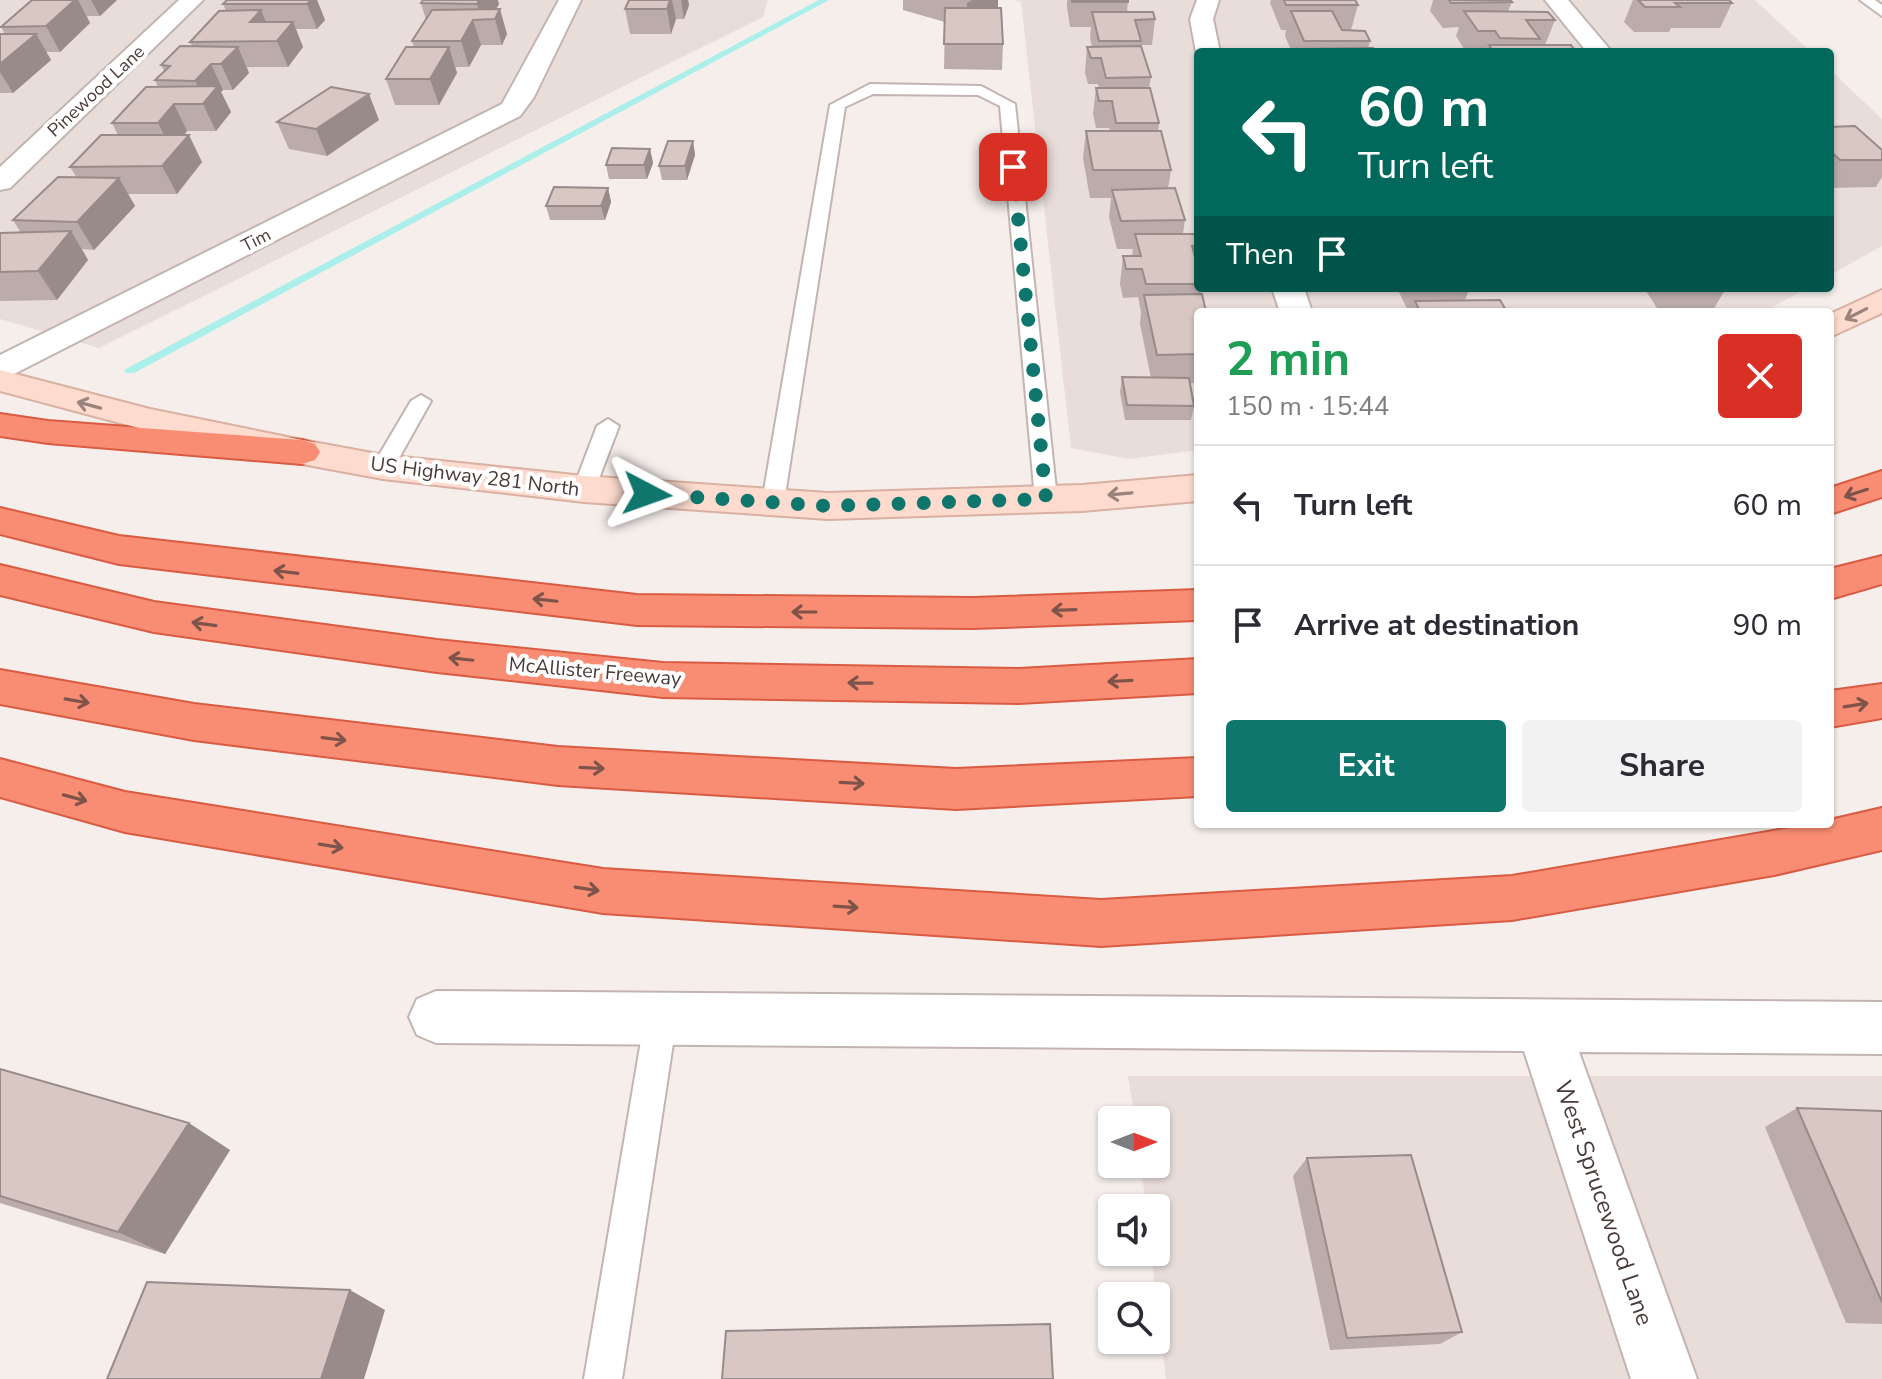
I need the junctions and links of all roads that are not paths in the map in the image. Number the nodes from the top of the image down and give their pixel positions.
1 (192, 0) edge
2 (570, 0) edge
3 (1208, 0) edge
4 (1556, 0) edge
5 (1867, 0) edge
6 (1882, 12) edge
7 (1207, 48) edge
8 (1597, 48) edge
9 (0, 182) edge
10 (1882, 300) edge
11 (1834, 325) edge
12 (0, 368) edge
13 (0, 380) edge
14 (421, 401) dead end
15 (0, 425) edge
16 (608, 426) dead end
17 (302, 452) junction
18 (383, 467) junction
19 (1882, 484) edge
20 (1194, 488) edge
21 (584, 489) junction
22 (1046, 499) junction
23 (1834, 500) edge
24 (773, 502) junction
25 (0, 521) edge
26 (1882, 570) edge
27 (0, 580) edge
28 (1834, 583) edge
29 (1194, 605) edge
30 (1194, 676) edge
31 (0, 687) edge
32 (1882, 701) edge
33 (1834, 708) edge
34 (1194, 777) edge
35 (0, 778) edge
36 (1882, 829) edge
37 (436, 1017) dead end
38 (661, 1017) junction
39 (1543, 1027) junction
40 (1882, 1028) edge
41 (603, 1379) edge
42 (1664, 1379) edge

1 - 9 street, Pinewood Lane
2 - 12 street, Tim
3 - 7 street
4 - 8 street
5 - 6 lane
10 -> 11 main road
17 -> 13 main road, US Highway 281 North
14 - 18 lane
15 - 17 highway
16 - 21 lane
17 - 18 main road, US Highway 281 North
18 - 21 main road, US Highway 281 North
19 -> 23 highway
20 -> 22 main road, US Highway 281 North
21 - 24 main road, US Highway 281 North
22 - 24 main road, US Highway 281 North
22 - 24 lane
29 -> 25 highway
26 - 28 highway
30 -> 27 highway, McAllister Freeway
31 -> 34 highway
33 -> 32 highway
35 -> 36 highway
37 - 38 street
38 - 39 street
38 - 41 lane
39 - 40 street
39 - 42 street, West Sprucewood Lane

